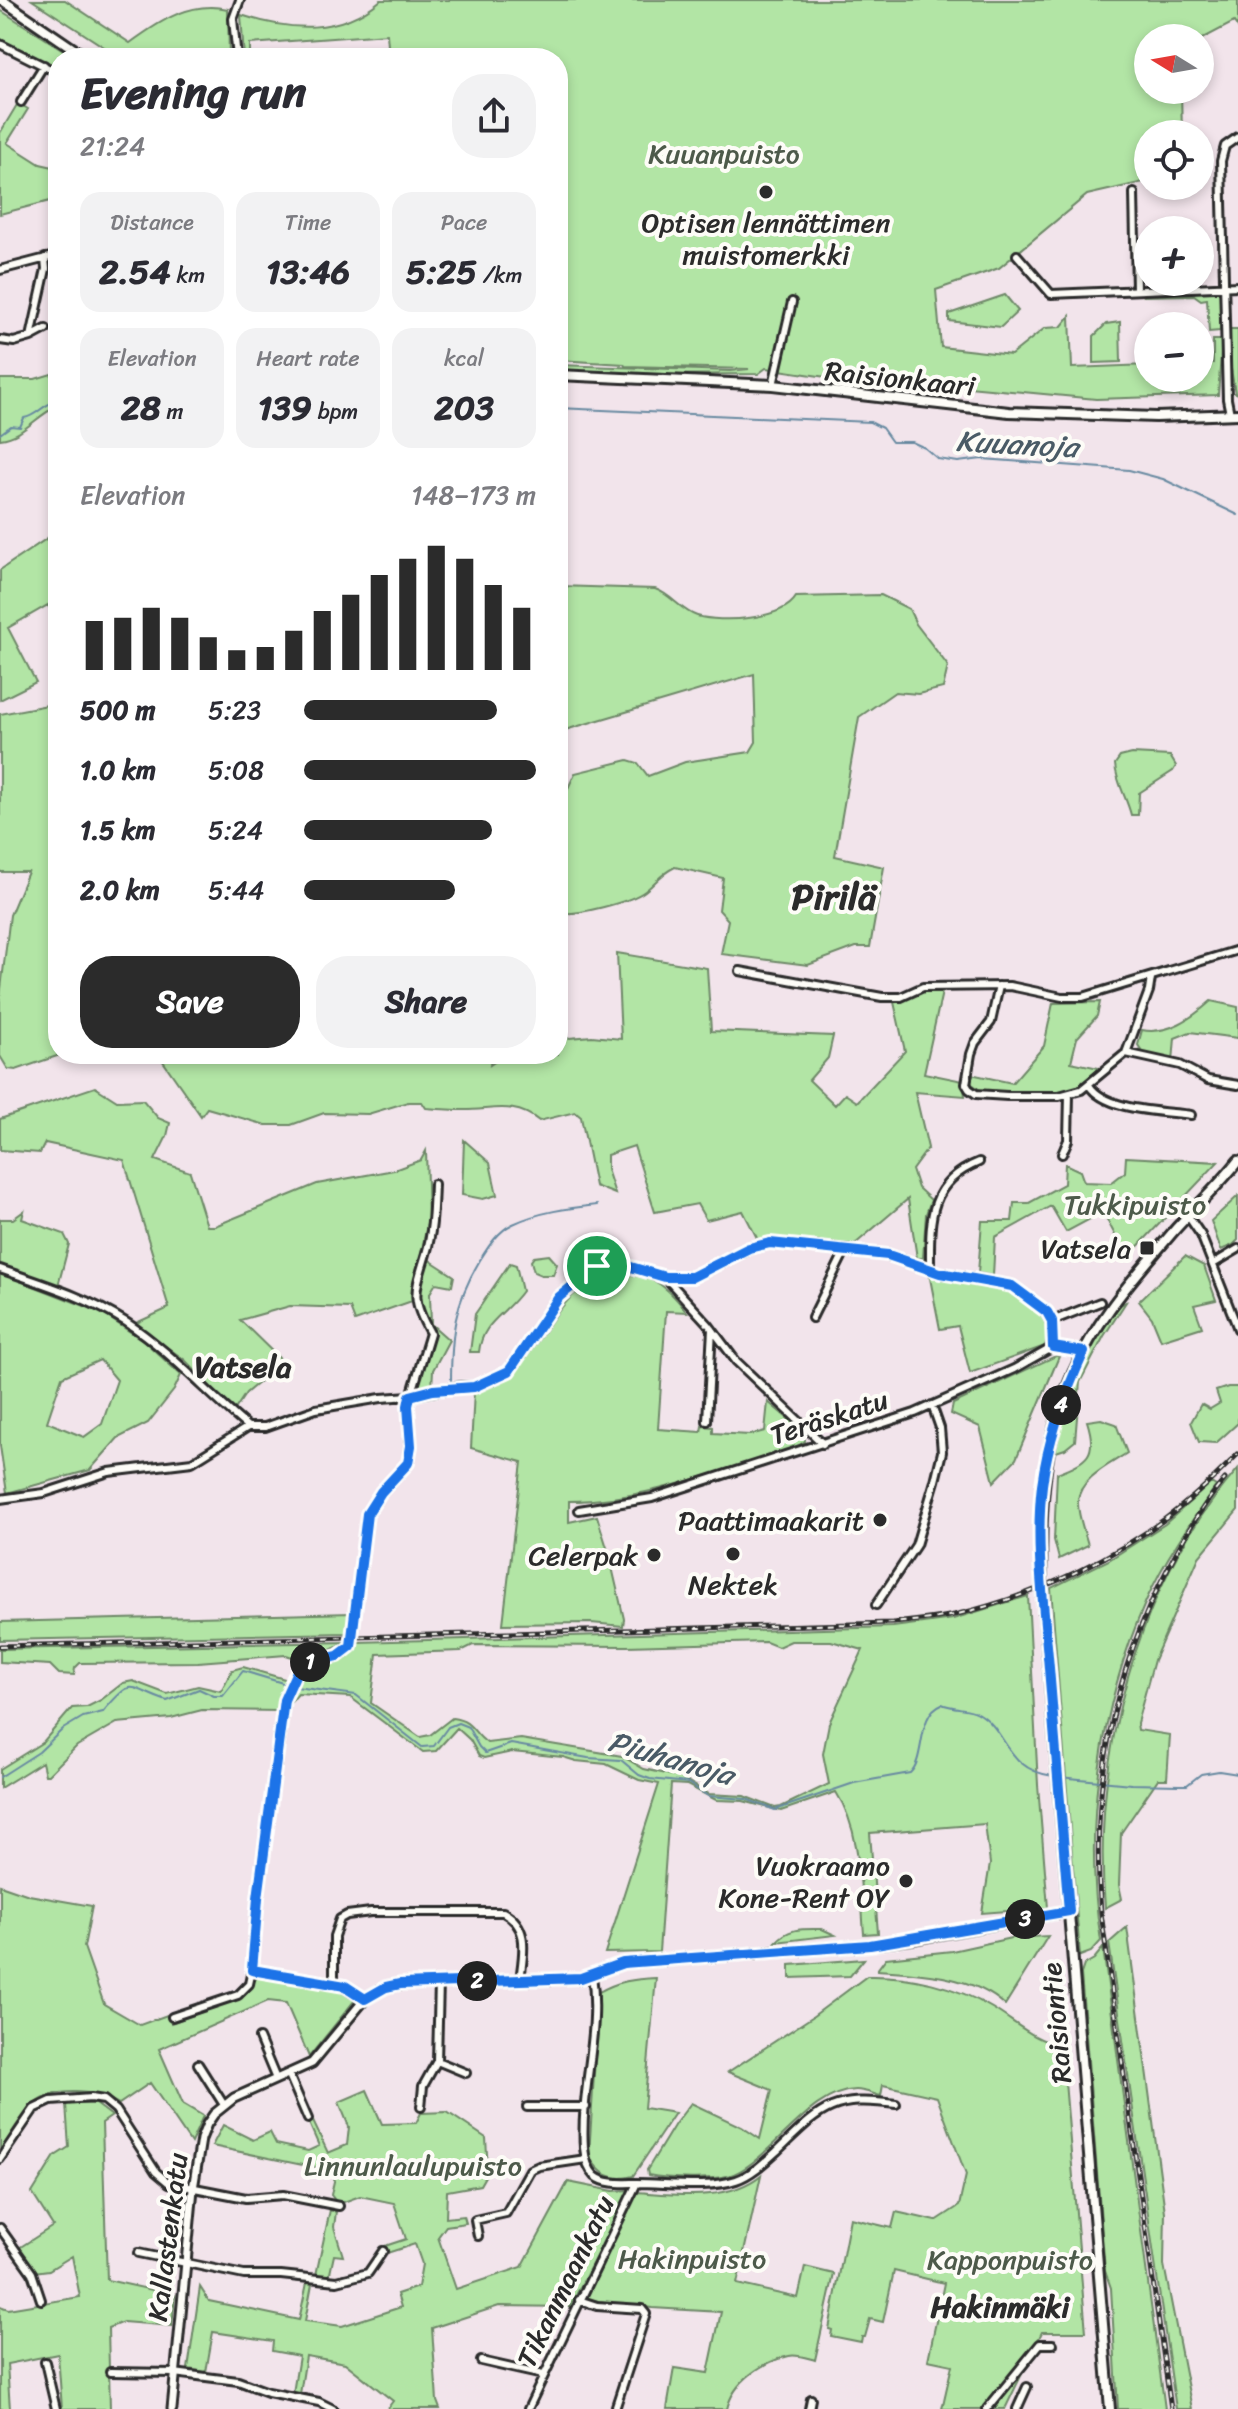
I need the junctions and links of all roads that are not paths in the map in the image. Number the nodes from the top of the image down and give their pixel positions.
1 (2, 0) edge
2 (240, 0) edge
3 (0, 44) edge
4 (72, 48) edge
5 (236, 48) edge
6 (44, 65) junction
7 (48, 67) edge
8 (21, 102) dead end
9 (1238, 137) edge
10 (1017, 255) dead end
11 (48, 257) edge
12 (45, 258) junction
13 (0, 270) edge
14 (1214, 286) edge
15 (1225, 286) junction
16 (1238, 286) edge
17 (1134, 289) edge
18 (792, 302) dead end
19 (46, 329) dead end
20 (31, 337) junction
21 (0, 340) edge
22 (568, 375) edge
23 (773, 385) junction
24 (1234, 414) edge
25 (1238, 950) edge
26 (740, 971) dead end
27 (1151, 978) junction
28 (999, 986) junction
29 (1126, 1053) junction
30 (1089, 1085) junction
31 (1238, 1085) edge
32 (1069, 1095) junction
33 (1191, 1115) dead end
34 (1062, 1154) dead end
35 (979, 1162) dead end
36 (1237, 1163) edge
37 (434, 1184) dead end
38 (1188, 1216) junction
39 (1238, 1249) edge
40 (845, 1251) junction
41 (1213, 1264) junction
42 (0, 1269) edge
43 (930, 1269) junction
44 (665, 1277) junction
45 (1100, 1302) dead end
46 (812, 1318) dead end
47 (1052, 1321) junction
48 (712, 1329) junction
49 (1238, 1329) edge
50 (1053, 1347) junction
51 (1084, 1352) junction
52 (410, 1396) junction
53 (932, 1405) junction
54 (707, 1421) dead end
55 (248, 1427) junction
56 (823, 1444) junction
57 (0, 1499) edge
58 (579, 1510) dead end
59 (876, 1605) dead end
60 (1069, 1911) junction
61 (252, 1970) junction
62 (592, 1975) junction
63 (520, 1980) junction
64 (439, 1982) junction
65 (334, 1984) junction
66 (365, 1999) junction
67 (172, 2017) dead end
68 (259, 2038) dead end
69 (437, 2061) junction
70 (198, 2064) dead end
71 (466, 2073) dead end
72 (289, 2075) junction
73 (276, 2079) junction
74 (896, 2104) dead end
75 (224, 2105) junction
76 (421, 2107) dead end
77 (527, 2107) dead end
78 (586, 2107) junction
79 (308, 2119) dead end
80 (0, 2159) edge
81 (586, 2159) junction
82 (637, 2183) junction
83 (193, 2189) junction
84 (339, 2206) dead end
85 (0, 2228) edge
86 (478, 2236) dead end
87 (383, 2251) dead end
88 (138, 2253) dead end
89 (185, 2263) junction
90 (41, 2300) dead end
91 (579, 2300) junction
92 (1053, 2344) dead end
93 (481, 2361) dead end
94 (45, 2362) dead end
95 (110, 2372) dead end
96 (174, 2373) junction
97 (543, 2375) junction
98 (1027, 2387) dead end
99 (811, 2399) dead end
100 (56, 2409) edge
101 (172, 2409) edge
102 (333, 2409) edge
103 (528, 2409) edge
104 (615, 2409) edge
105 (809, 2409) edge
106 (987, 2409) edge
107 (1017, 2409) edge
108 (1110, 2409) edge

1 - 4 main road
2 - 5 street
3 - 6 street
6 - 7 street
6 - 8 street
9 - 15 street
10 - 17 street
11 - 12 street
12 - 13 street
12 - 20 street
14 - 15 street
15 - 16 street
15 - 24 street
18 - 23 street
19 - 20 street
20 - 21 street
22 - 23 main road, Raisionkaari
23 - 24 main road, Raisionkaari
25 - 27 street
26 - 28 street
27 - 28 street
27 - 29 street
28 - 32 street
29 - 30 street
29 - 31 street
30 - 32 street
30 - 33 street
32 - 34 street
35 - 43 street
36 - 38 main road, Raisiontie
37 - 52 street
38 - 41 street
38 - 51 main road, Raisiontie
39 - 41 street
40 - 43 street
40 - 44 street
40 - 46 street
41 - 49 street
42 - 55 street
43 - 47 street
44 - 48 street
44 - 52 street
45 - 47 street
47 - 50 street
48 - 54 street
48 - 56 street
50 - 51 street
50 - 53 street, Teräskatu
51 - 60 main road, Raisiontie
52 - 55 street
52 - 61 street
53 - 56 street, Teräskatu
53 - 59 street
55 - 57 street
56 - 58 street, Teräskatu
60 - 62 street
60 - 108 main road, Raisiontie
61 - 65 street
61 - 67 street
62 - 63 street
62 - 78 street, Tikanmaankatu
63 - 64 street
63 - 65 street
64 - 66 street
64 - 69 street
65 - 66 street
66 - 72 street, Kallastenkatu
68 - 73 street
69 - 71 street
69 - 76 street
70 - 75 street
72 - 73 street, Kallastenkatu
72 - 79 street
73 - 75 street, Kallastenkatu
74 - 82 street
75 - 83 street, Kallastenkatu
77 - 78 street
78 - 81 street, Tikanmaankatu
80 - 83 street
81 - 82 street, Tikanmaankatu
81 - 86 street
82 - 91 street, Tikanmaankatu
83 - 84 street
83 - 89 street, Kallastenkatu
85 - 90 street
87 - 89 street
88 - 89 street
89 - 96 street, Kallastenkatu
91 - 97 street, Tikanmaankatu
91 - 104 street
92 - 106 street
93 - 97 street
94 - 100 street
95 - 96 street
96 - 101 street, Kallastenkatu
96 - 102 street
97 - 103 street, Tikanmaankatu
98 - 107 street
99 - 105 street

